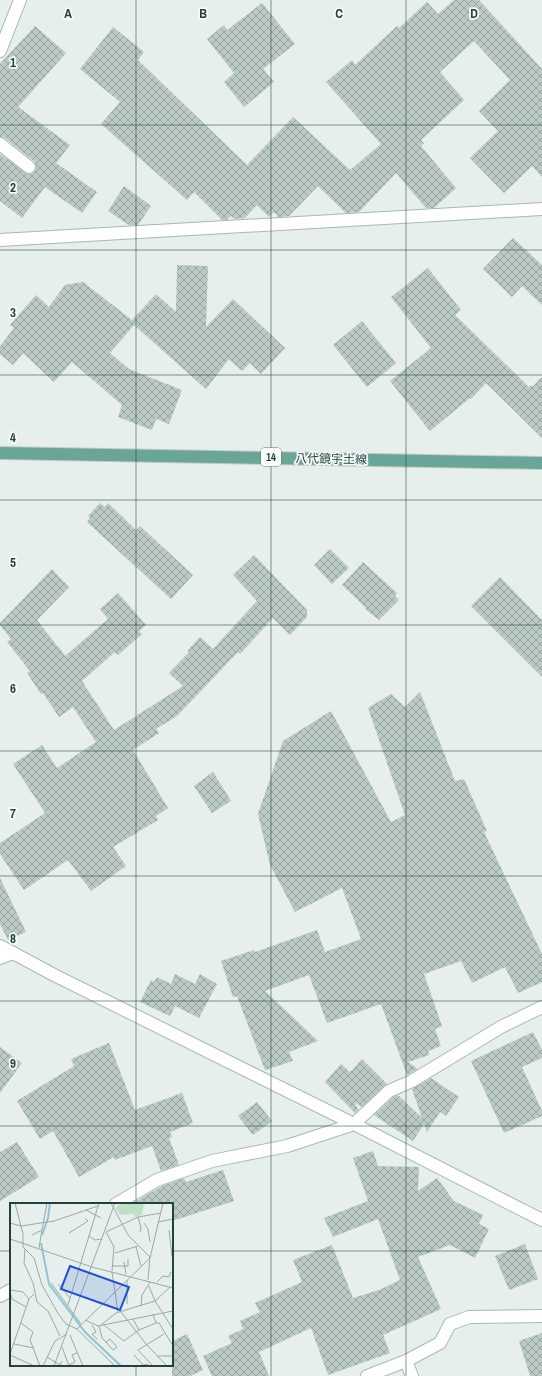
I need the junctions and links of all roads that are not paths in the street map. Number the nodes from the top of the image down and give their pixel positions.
1 (20, 0) edge
2 (0, 51) edge
3 (0, 144) edge
4 (29, 167) dead end
5 (542, 209) edge
6 (0, 240) edge
7 (0, 453) edge
8 (542, 462) edge
9 (0, 946) edge
10 (13, 953) junction
11 (0, 958) edge
12 (542, 1007) edge
13 (354, 1124) junction
14 (118, 1203) edge
15 (542, 1220) edge
16 (10, 1291) edge
17 (0, 1296) edge
18 (542, 1316) edge
19 (406, 1361) junction
20 (367, 1376) edge
21 (412, 1376) edge

1 - 2 street
3 - 4 street
5 - 6 street
7 - 8 main road, 八代鏡宇土線 / 14
9 - 10 street
10 - 11 street
10 - 13 street
12 - 13 street
13 - 14 street
13 - 15 street
16 - 17 street
18 - 19 street
19 - 20 street
19 - 21 street

